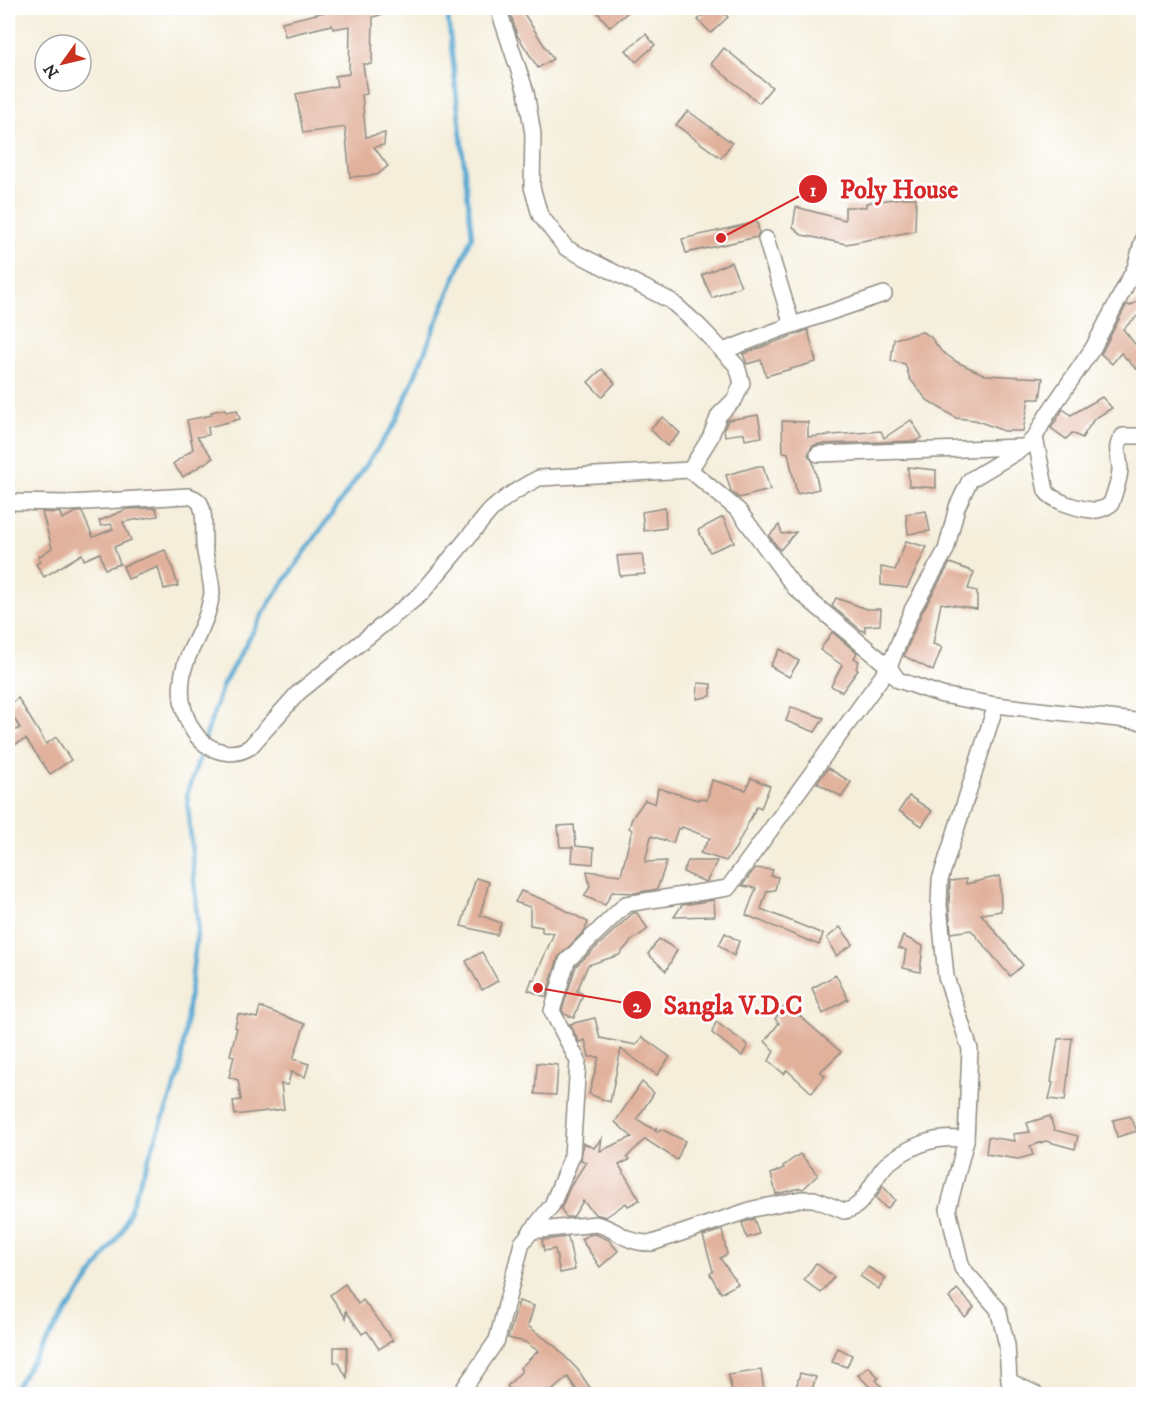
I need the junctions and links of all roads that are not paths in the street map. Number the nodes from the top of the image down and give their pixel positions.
1 (498, 8) edge
2 (1143, 236) edge
3 (766, 239) dead end
4 (884, 294) dead end
5 (792, 325) junction
6 (723, 351) junction
7 (1143, 436) edge
8 (1030, 442) junction
9 (818, 454) dead end
10 (690, 470) junction
11 (8, 502) edge
12 (889, 667) junction
13 (996, 705) junction
14 (1143, 722) edge
15 (966, 1140) junction
16 (531, 1231) junction
17 (460, 1395) edge
18 (1036, 1395) edge

1 - 6 street
2 - 8 street
3 - 5 street
4 - 5 street
5 - 6 street
6 - 10 street
7 - 8 street
8 - 9 street
8 - 12 street
10 - 11 street
10 - 12 street
12 - 13 street
12 - 16 street
13 - 14 street
13 - 15 street
15 - 16 street
15 - 18 street
16 - 17 street

